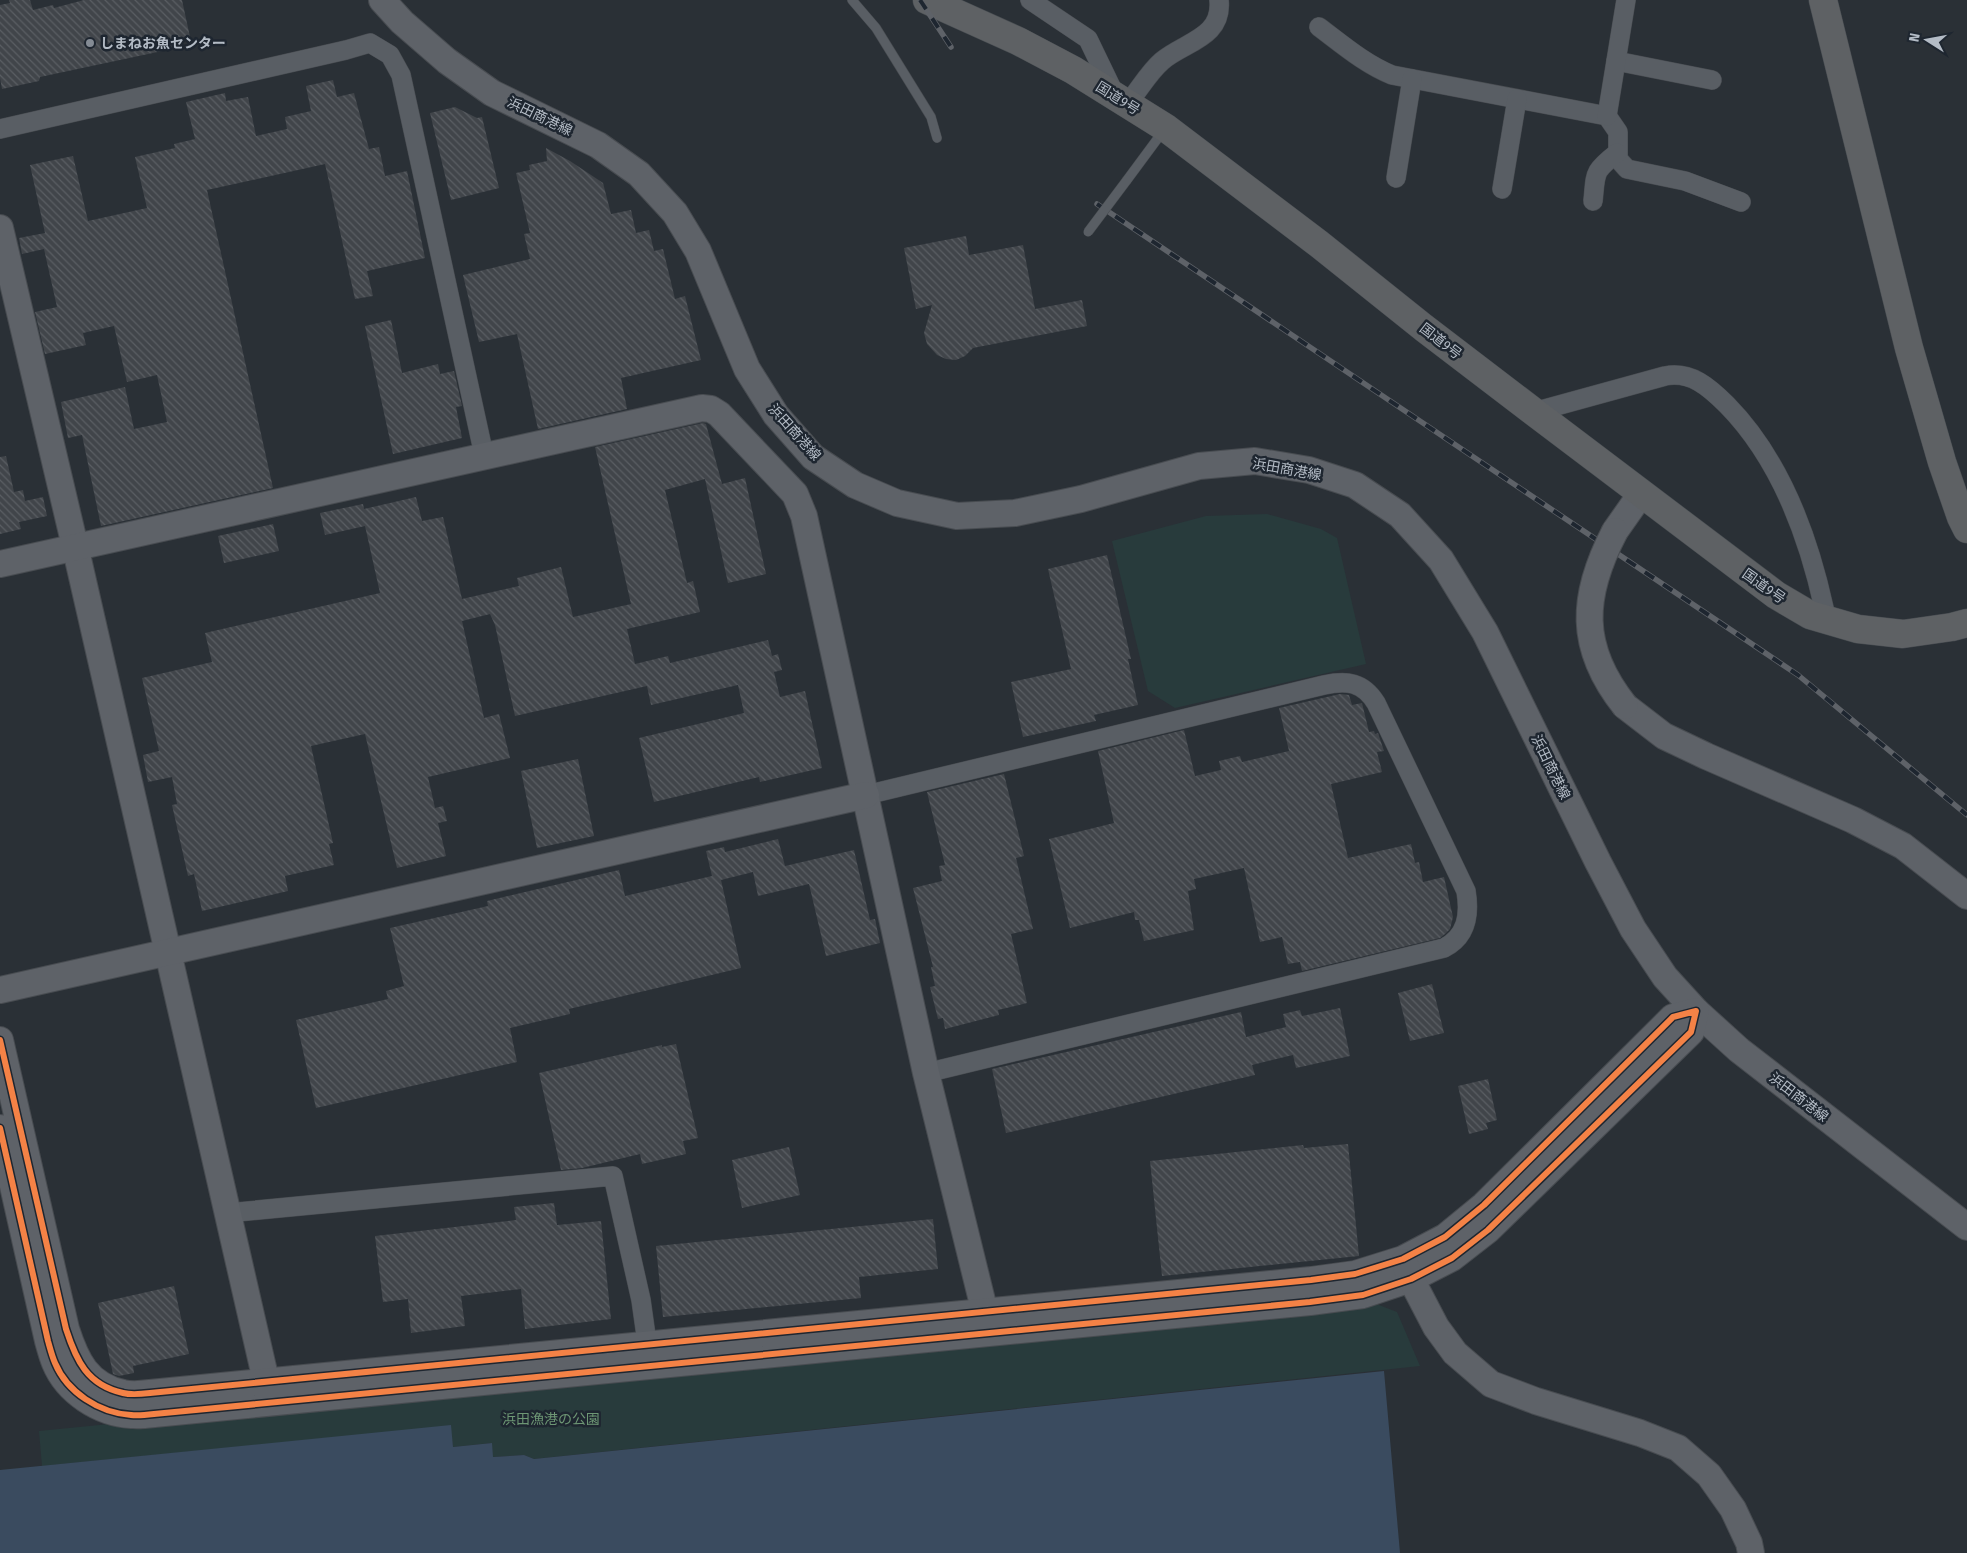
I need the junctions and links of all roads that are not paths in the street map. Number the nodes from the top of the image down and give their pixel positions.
1 (382, 0) edge
2 (852, 0) edge
3 (1030, 0) edge
4 (1219, 0) edge
5 (1626, 0) edge
6 (1823, 0) edge
7 (931, 2) edge
8 (1319, 28) dead end
9 (1616, 61) junction
10 (1412, 79) junction
11 (1712, 80) dead end
12 (1122, 99) junction
13 (1517, 99) junction
14 (1607, 116) junction
15 (1166, 128) junction
16 (0, 130) edge
17 (937, 138) dead end
18 (1617, 153) junction
19 (1396, 178) dead end
20 (1502, 189) dead end
21 (1593, 201) dead end
22 (1740, 202) dead end
23 (0, 228) edge
24 (1088, 232) dead end
25 (1534, 412) junction
26 (484, 455) junction
27 (1641, 494) junction
28 (1967, 529) edge
29 (75, 546) junction
30 (0, 564) edge
31 (1824, 608) dead end
32 (1967, 623) edge
33 (866, 794) junction
34 (1967, 896) edge
35 (168, 952) junction
36 (0, 990) edge
37 (1696, 1011) junction
38 (0, 1040) edge
39 (926, 1073) junction
40 (0, 1128) edge
41 (227, 1214) junction
42 (1967, 1227) edge
43 (1407, 1269) junction
44 (988, 1322) junction
45 (648, 1355) junction
46 (269, 1392) junction
47 (1750, 1553) edge

1 - 37 street, 浜田商港線
2 - 17 lane
3 - 12 street
4 - 12 street
5 - 9 street
6 - 28 highway
7 - 12 highway, 国道9号
8 - 10 street
9 - 11 street
9 - 14 street
10 - 13 street
10 - 19 street
12 - 15 highway, 国道9号
13 - 14 street
13 - 20 street
14 - 18 street
15 - 24 lane, bridge
15 - 25 highway, 国道9号
16 - 26 street
18 - 21 street
18 - 22 street
23 - 29 street
25 - 27 highway, 国道9号
25 - 31 street
26 - 29 street
26 - 33 street
27 - 32 highway, 国道9号
27 - 34 street, bridge
29 - 30 street
29 - 35 street
33 - 35 street
33 - 39 street
33 - 39 street
35 - 36 street
35 - 41 street
37 - 42 street, 浜田商港線
37 - 43 street
38 - 46 street
39 - 44 street
40 - 46 street
41 - 45 street
41 - 46 street
43 - 44 street
43 - 47 street
44 - 45 street
45 - 46 street

